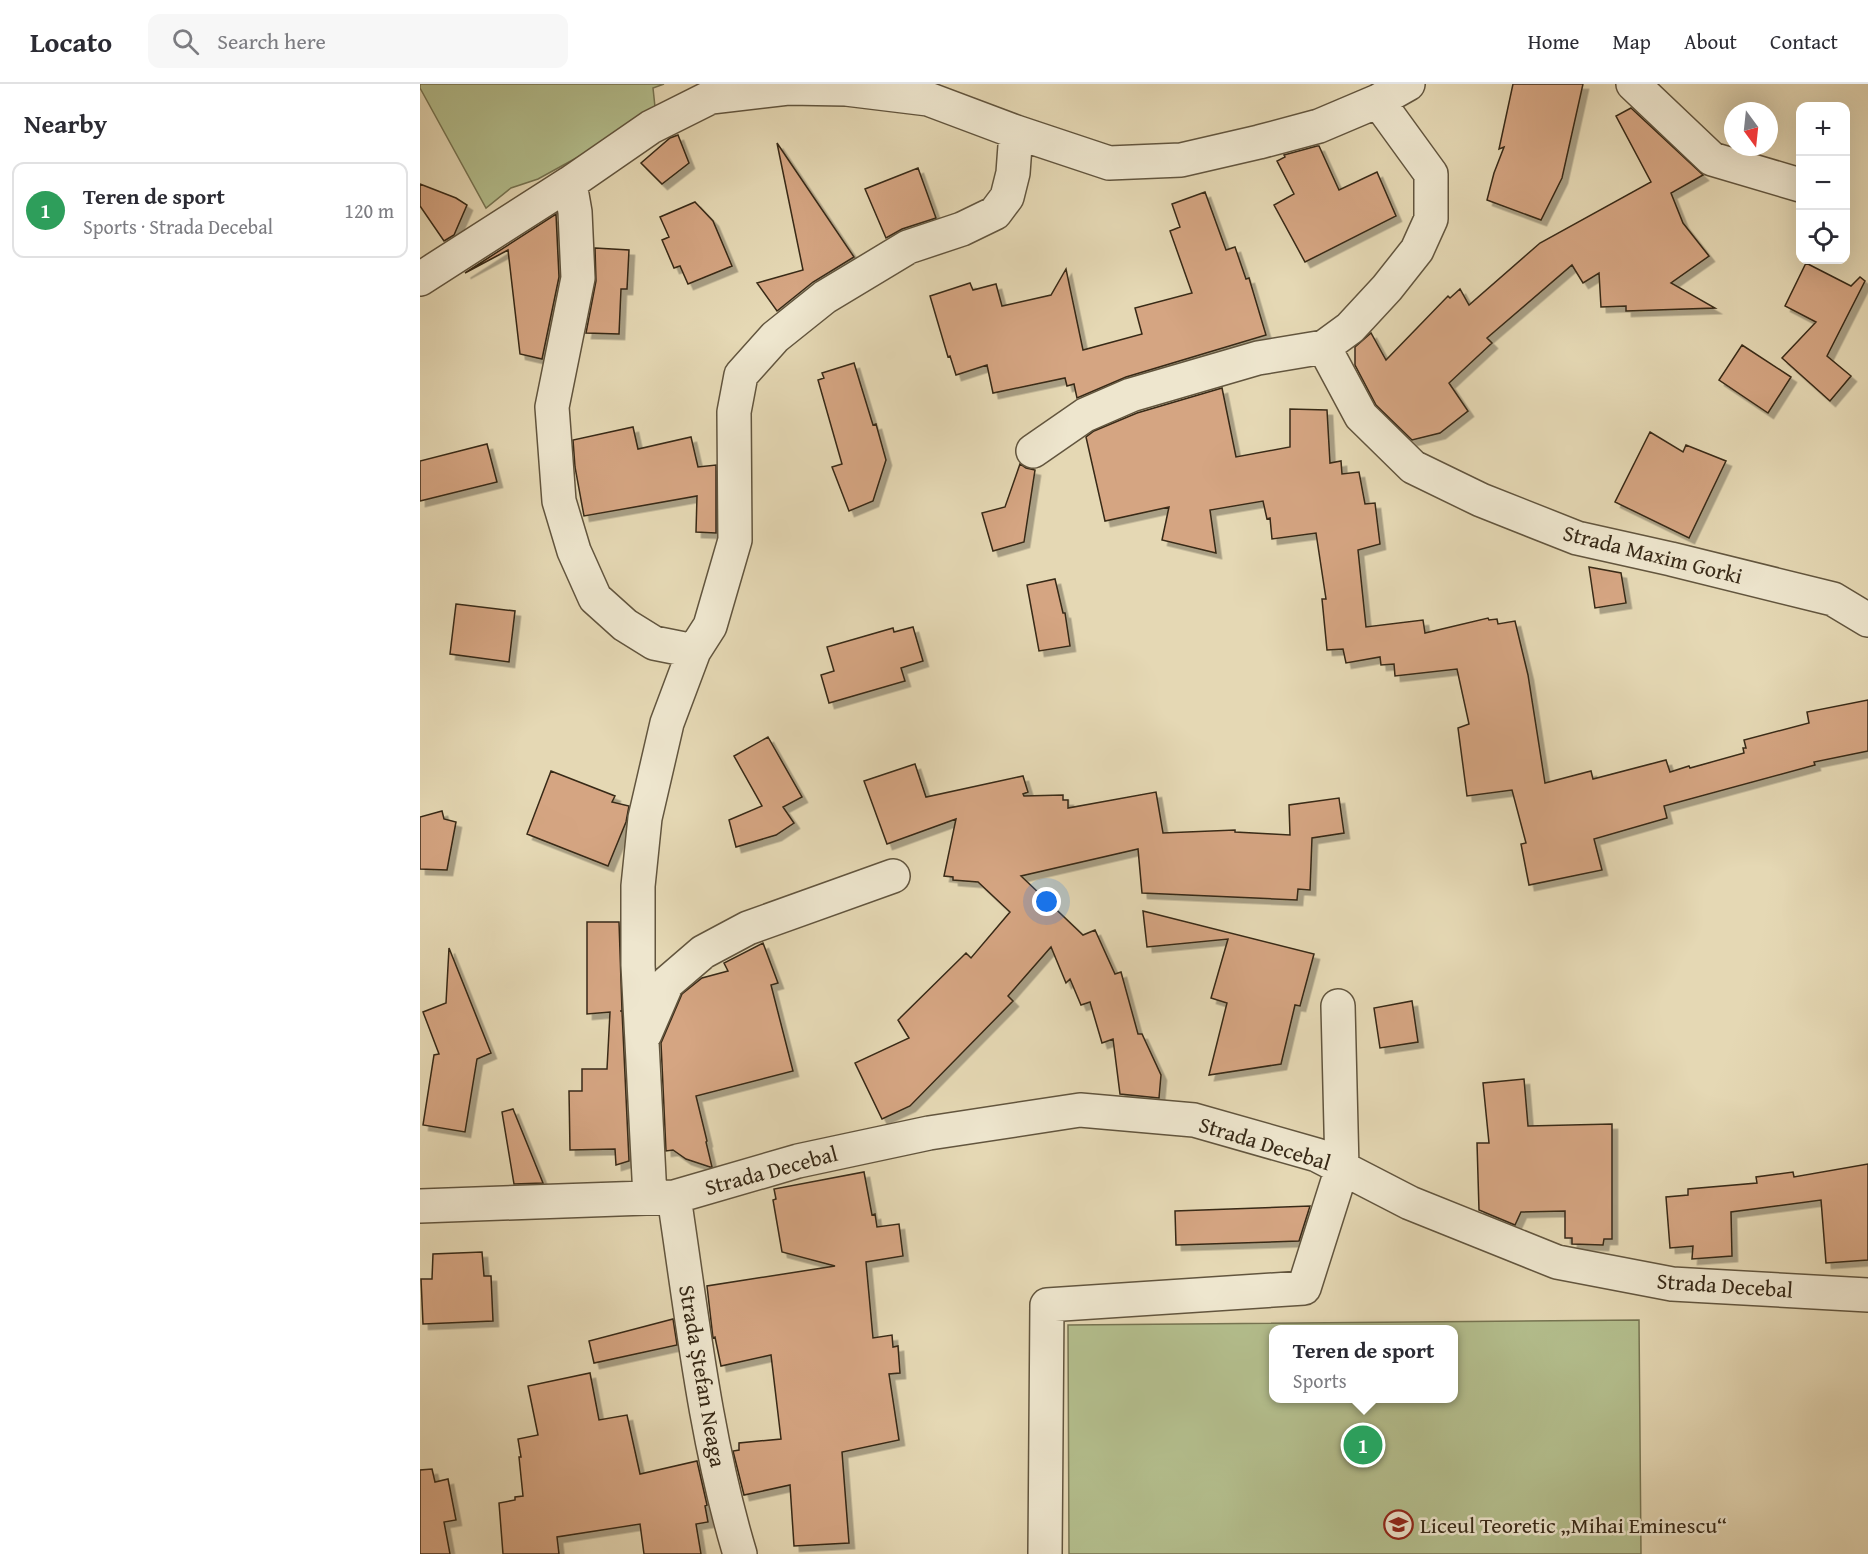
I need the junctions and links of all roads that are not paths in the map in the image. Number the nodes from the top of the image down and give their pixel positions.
1 (1408, 84) edge
2 (1633, 84) edge
3 (1378, 102) junction
4 (1016, 132) junction
5 (570, 183) junction
6 (1796, 184) edge
7 (420, 279) edge
8 (1324, 347) junction
9 (1033, 451) dead end
10 (1868, 620) edge
11 (694, 651) junction
12 (893, 876) dead end
13 (1338, 1006) dead end
14 (643, 1039) junction
15 (1342, 1168) junction
16 (662, 1197) junction
17 (420, 1206) edge
18 (1868, 1295) edge
19 (740, 1554) edge
20 (1045, 1554) edge

1 - 3 street
2 - 6 street
3 - 4 street
3 - 8 street
4 - 5 street
4 - 11 street
5 - 7 street
5 - 11 street
8 - 9 street
8 - 10 street, Strada Maxim Gorki
11 - 14 street
12 - 14 street
13 - 15 street
14 - 16 street
15 - 16 street, Strada Decebal
15 - 18 street, Strada Decebal
15 - 20 street
16 - 17 street, Strada Decebal
16 - 19 street, Strada Ștefan Neaga

